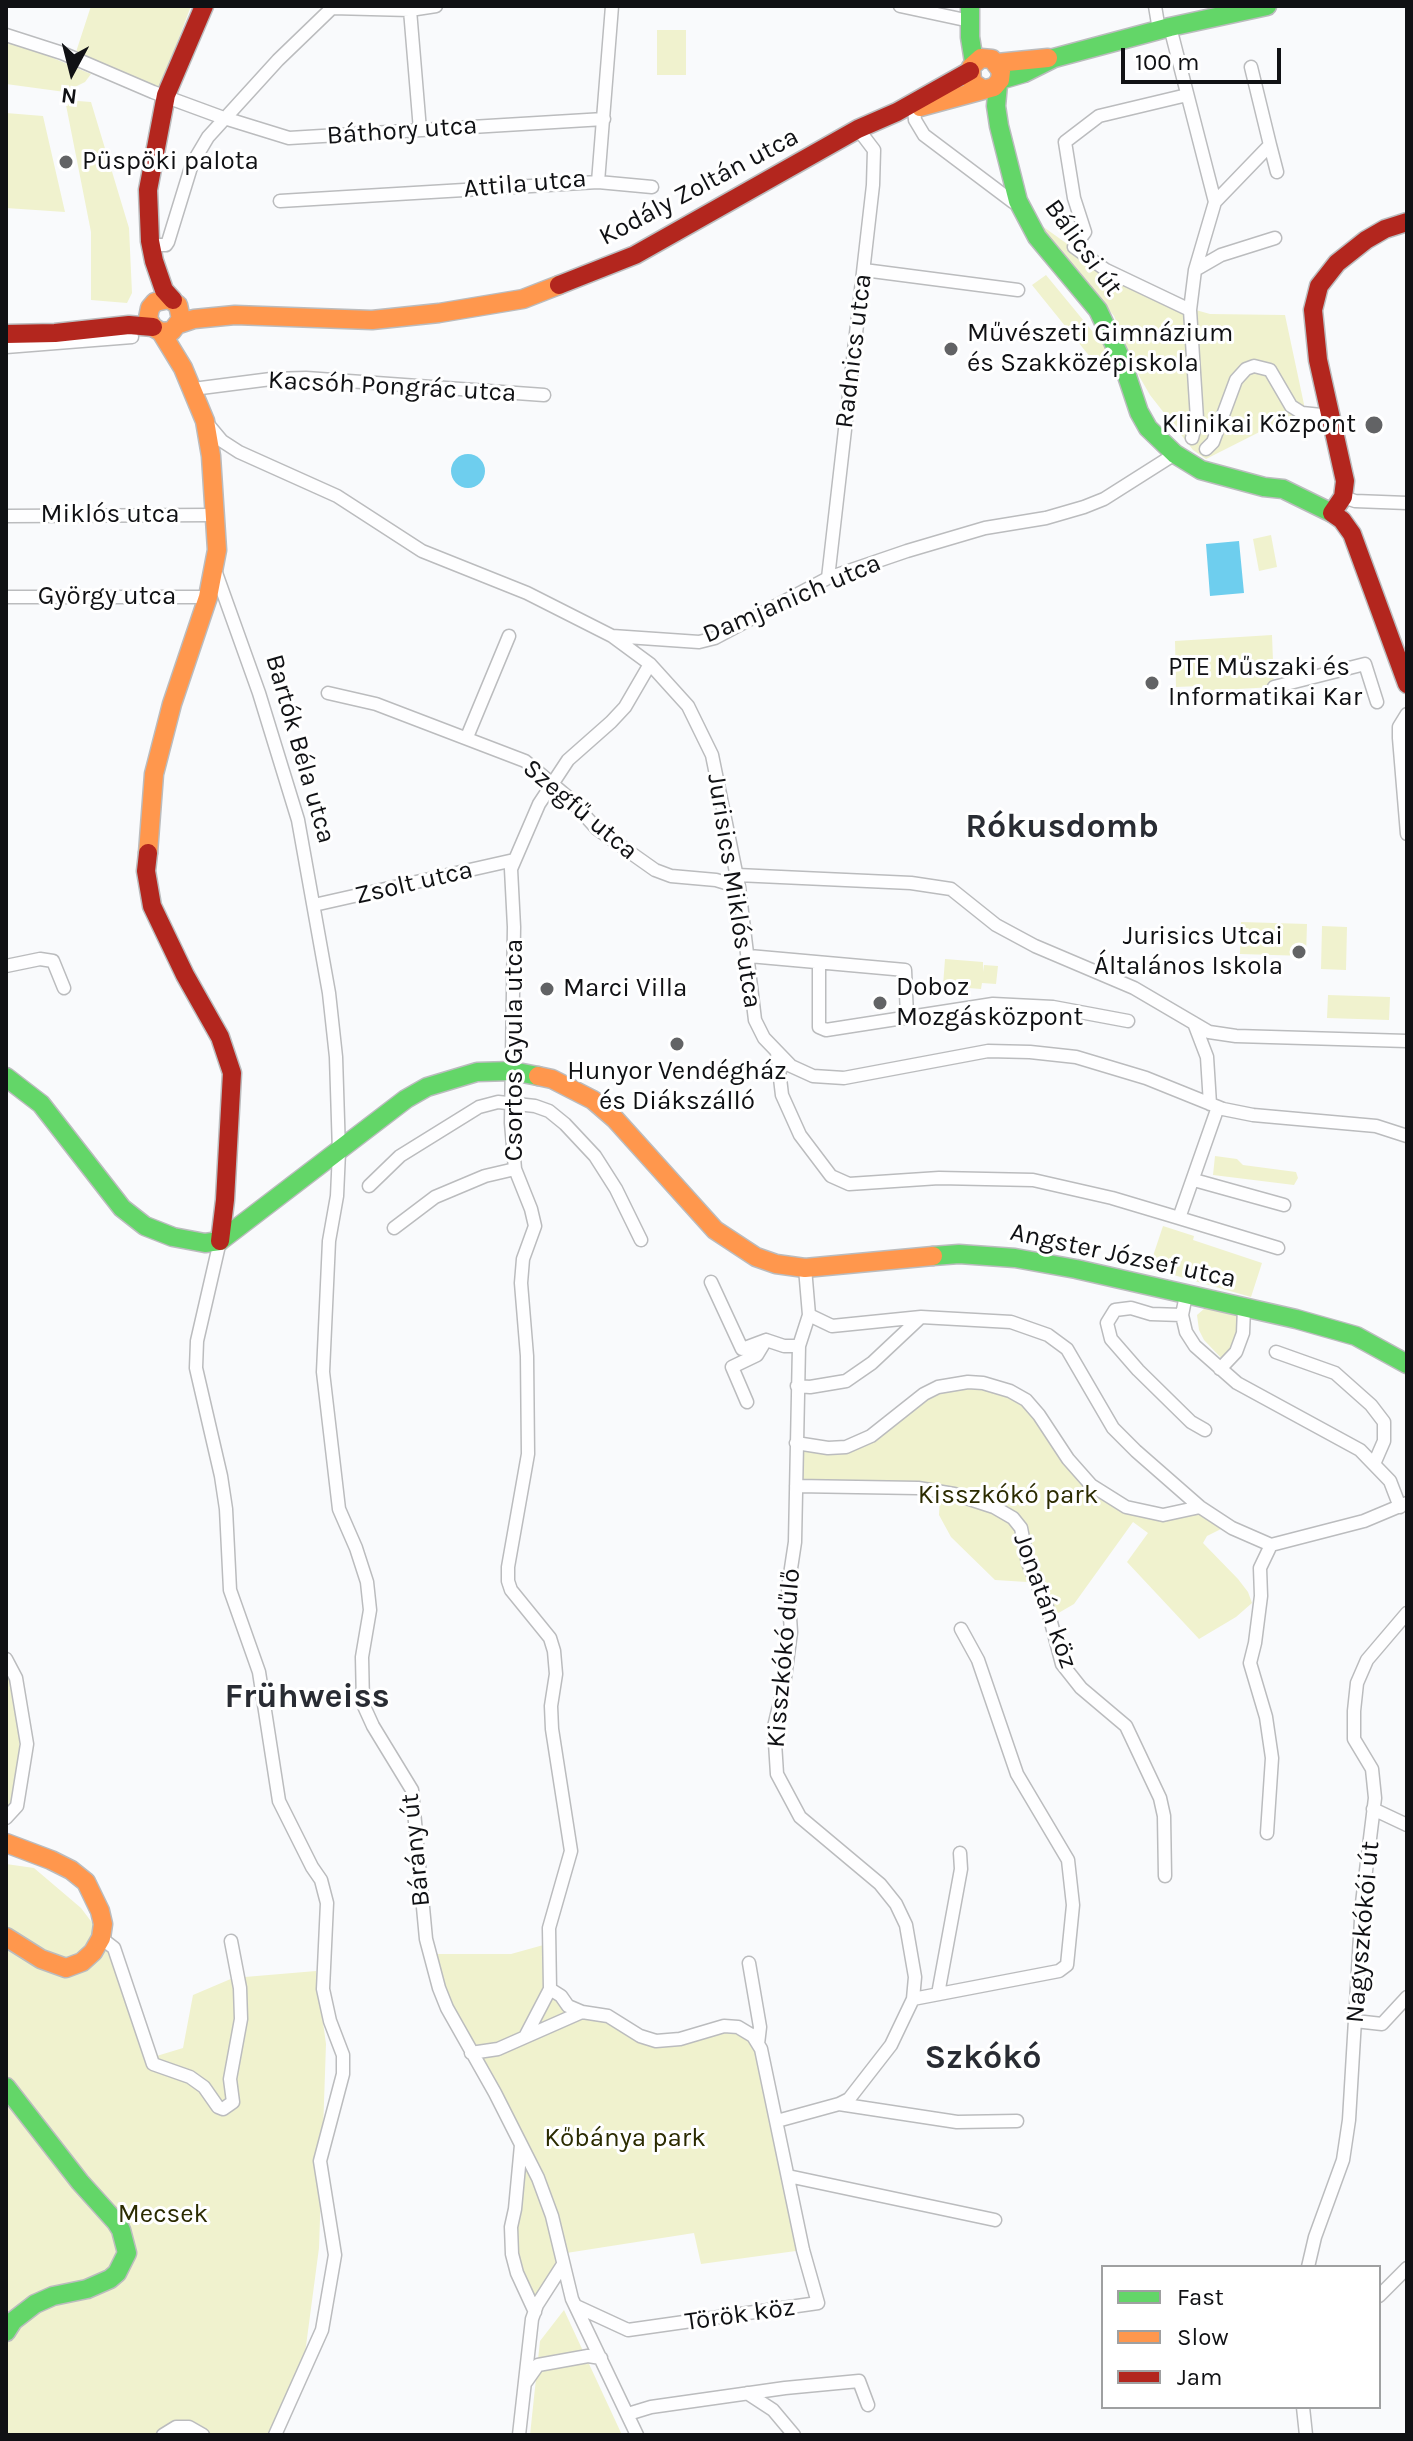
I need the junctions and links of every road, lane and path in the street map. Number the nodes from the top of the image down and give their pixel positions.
1 (204, 6) edge
2 (436, 6) edge
3 (612, 6) edge
4 (900, 6) edge
5 (1155, 6) edge
6 (1267, 6) edge
7 (333, 7) edge
8 (410, 10) junction
9 (972, 11) edge
10 (1165, 28) junction
11 (6, 35) edge
12 (1251, 67) dead end
13 (987, 75) junction
14 (166, 95) junction
15 (1187, 95) junction
16 (906, 110) junction
17 (223, 118) junction
18 (604, 119) junction
19 (858, 129) junction
20 (420, 130) junction
21 (1270, 145) junction
22 (1277, 172) dead end
23 (598, 182) junction
24 (652, 187) dead end
25 (280, 201) dead end
26 (1013, 202) dead end
27 (1215, 202) junction
28 (1407, 222) edge
29 (1275, 238) dead end
30 (153, 253) junction
31 (864, 270) junction
32 (1195, 270) junction
33 (1018, 290) dead end
34 (150, 306) junction
35 (1190, 310) junction
36 (170, 319) junction
37 (88, 333) junction
38 (6, 334) edge
39 (132, 337) dead end
40 (6, 347) edge
41 (193, 389) junction
42 (544, 395) dead end
43 (1331, 416) junction
44 (205, 421) junction
45 (1192, 438) dead end
46 (1206, 449) dead end
47 (1175, 454) junction
48 (1343, 497) junction
49 (1407, 503) edge
50 (1332, 513) junction
51 (214, 515) junction
52 (6, 516) edge
53 (215, 570) junction
54 (828, 578) junction
55 (6, 597) edge
56 (208, 597) junction
57 (509, 636) dead end
58 (612, 636) junction
59 (650, 664) junction
60 (1405, 675) edge
61 (1274, 687) dead end
62 (328, 693) dead end
63 (1377, 702) dead end
64 (1407, 714) edge
65 (467, 737) junction
66 (553, 782) junction
67 (1407, 834) edge
68 (514, 860) junction
69 (738, 881) junction
70 (314, 905) junction
71 (749, 956) junction
72 (819, 963) junction
73 (6, 966) edge
74 (64, 988) dead end
75 (907, 1016) junction
76 (1128, 1021) dead end
77 (1194, 1023) junction
78 (1407, 1040) edge
79 (777, 1053) junction
80 (512, 1071) junction
81 (6, 1077) edge
82 (512, 1102) junction
83 (1214, 1106) junction
84 (1407, 1136) edge
85 (339, 1152) junction
86 (515, 1169) junction
87 (1194, 1180) junction
88 (369, 1186) dead end
89 (1284, 1205) dead end
90 (1179, 1218) junction
91 (394, 1228) dead end
92 (641, 1240) dead end
93 (220, 1241) junction
94 (1278, 1248) dead end
95 (805, 1268) junction
96 (711, 1282) dead end
97 (1186, 1295) junction
98 (1244, 1308) junction
99 (809, 1315) junction
100 (1182, 1315) junction
101 (921, 1317) junction
102 (766, 1340) junction
103 (799, 1346) junction
104 (1276, 1352) dead end
105 (1407, 1364) edge
106 (1220, 1369) junction
107 (797, 1386) junction
108 (747, 1402) dead end
109 (1205, 1430) dead end
110 (796, 1443) junction
111 (1374, 1464) junction
112 (796, 1486) junction
113 (1403, 1505) edge
114 (1200, 1507) junction
115 (1271, 1545) junction
116 (1407, 1613) edge
117 (961, 1629) dead end
118 (6, 1659) edge
119 (1373, 1809) junction
120 (6, 1818) edge
121 (1407, 1825) edge
122 (1267, 1833) dead end
123 (6, 1843) edge
124 (960, 1853) dead end
125 (1165, 1876) dead end
126 (6, 1937) edge
127 (101, 1938) junction
128 (231, 1941) dead end
129 (749, 1963) dead end
130 (550, 1989) junction
131 (938, 1994) junction
132 (1407, 1997) edge
133 (913, 1999) junction
134 (582, 2012) junction
135 (1355, 2021) junction
136 (526, 2035) junction
137 (758, 2044) junction
138 (471, 2053) junction
139 (6, 2087) edge
140 (839, 2104) junction
141 (777, 2121) junction
142 (1017, 2121) dead end
143 (521, 2145) junction
144 (788, 2176) junction
145 (995, 2220) dead end
146 (1308, 2265) edge
147 (562, 2266) junction
148 (1407, 2268) edge
149 (544, 2294) junction
150 (1381, 2294) edge
151 (574, 2302) junction
152 (535, 2312) junction
153 (6, 2332) edge
154 (601, 2358) junction
155 (524, 2385) junction
156 (747, 2393) junction
157 (868, 2405) dead end
158 (1303, 2409) edge
159 (628, 2414) junction
160 (163, 2435) edge
161 (203, 2435) edge
162 (275, 2435) edge
163 (519, 2435) edge
164 (637, 2435) edge
165 (794, 2435) edge
166 (1306, 2435) edge

1 - 14 street
2 - 8 street
3 - 18 street, Attila utca
4 - 9 street
5 - 10 street
6 - 10 street
7 - 8 street
7 - 17 street
8 - 20 street
9 - 13 street
10 - 13 street
10 - 15 street
11 - 14 street, Báthory utca
12 - 21 street
13 - 16 street, Kodály Zoltán utca
13 - 47 street, Bálicsi út
14 - 17 street, Báthory utca
14 - 30 street
15 - 27 street
15 - 35 street
16 - 19 street, Kodály Zoltán utca
16 - 26 street
17 - 20 street, Báthory utca
17 - 30 street
18 - 20 street, Báthory utca
18 - 23 street, Attila utca
19 - 31 street, Radnics utca
19 - 36 street, Kodály Zoltán utca
21 - 22 street
21 - 27 street
23 - 24 street
23 - 25 street, Attila utca
27 - 32 street
28 - 43 street
29 - 32 street
30 - 34 street
30 - 36 street, Bartók Béla utca
31 - 33 street
31 - 54 street, Radnics utca
32 - 35 street
34 - 36 street
34 - 37 street
35 - 45 street
36 - 37 street
36 - 41 street, Bartók Béla utca
37 - 38 street
37 - 39 street
37 - 40 street
41 - 42 street, Kacsóh Pongrác utca
41 - 44 street, Bartók Béla utca
43 - 46 street
43 - 48 street
44 - 51 street, Bartók Béla utca
44 - 58 street, Damjanich utca
47 - 50 street, Bálicsi út
47 - 54 street, Damjanich utca
48 - 49 street
48 - 50 street
50 - 60 street, Bálicsi út
51 - 52 street, Miklós utca
51 - 53 street, Bartók Béla utca
53 - 56 street
53 - 70 street, Bartók Béla utca
54 - 58 street, Damjanich utca
55 - 56 street, György utca
56 - 93 street
57 - 65 street
58 - 59 street, Jurisics Miklós utca
59 - 66 street, Csortos Gyula utca
59 - 69 street, Jurisics Miklós utca
61 - 63 street
62 - 65 street, Szegfű utca
64 - 67 street
65 - 66 street, Szegfű utca
66 - 68 street, Csortos Gyula utca
66 - 69 street, Szegfű utca
68 - 70 street, Zsolt utca
68 - 80 street, Csortos Gyula utca
69 - 71 street, Jurisics Miklós utca
69 - 77 street, Szegfű utca
70 - 85 street, Bartók Béla utca
71 - 72 street
71 - 79 street, Jurisics Miklós utca
72 - 75 street
72 - 75 street
73 - 74 street
75 - 76 street
77 - 78 street
77 - 83 street
79 - 83 street, Jurisics Miklós utca
79 - 90 street
80 - 82 street, Csortos Gyula utca
80 - 85 street, Angster József utca
80 - 95 street, Angster József utca
81 - 93 street
82 - 86 street, Csortos Gyula utca
82 - 88 street
82 - 92 street
83 - 84 street, Jurisics Miklós utca
83 - 87 street
85 - 93 street, Angster József utca
85 - 138 street, Bárány út
86 - 91 street
86 - 130 street, Csortos Gyula utca
87 - 89 street
87 - 90 street
90 - 94 street
93 - 162 street
95 - 97 street, Angster József utca
95 - 99 street, Kisszkókó dűlő
96 - 102 street
97 - 98 street, Angster József utca
97 - 100 street
98 - 105 street, Angster József utca
98 - 106 street
99 - 101 street
99 - 103 street, Kisszkókó dűlő
100 - 106 street
100 - 109 street
101 - 107 street
101 - 114 street
102 - 103 street
102 - 108 street
103 - 107 street, Kisszkókó dűlő
104 - 111 street
106 - 111 street
107 - 110 street, Kisszkókó dűlő
110 - 112 street, Kisszkókó dűlő
110 - 114 street
111 - 113 street
112 - 125 street, Jonatán köz
112 - 133 street, Kisszkókó dűlő
113 - 115 street
114 - 115 street
115 - 122 street
116 - 119 street, Nagyszkókói út
117 - 131 street
118 - 120 street
119 - 121 street
119 - 135 street, Nagyszkókói út
123 - 127 street
124 - 131 street
126 - 127 street
127 - 128 street
129 - 137 street
130 - 134 street
130 - 136 street
131 - 133 street
132 - 135 street
133 - 140 street
134 - 136 street
134 - 137 street
135 - 146 street, Nagyszkókói út
136 - 138 street
137 - 141 street
138 - 143 street, Bárány út
139 - 153 street
140 - 141 street
140 - 142 street
141 - 144 street, Török köz
143 - 147 street, Bárány út
143 - 152 street
144 - 145 street
144 - 151 street, Török köz
147 - 149 street
147 - 151 street, Bárány út
148 - 150 street
149 - 151 street
149 - 152 street
151 - 154 street, Bárány út
152 - 155 street
154 - 155 street
154 - 159 street, Bárány út
155 - 163 street
156 - 157 street
156 - 159 street
156 - 165 street
158 - 166 street
159 - 164 street, Bárány út
160 - 161 street

